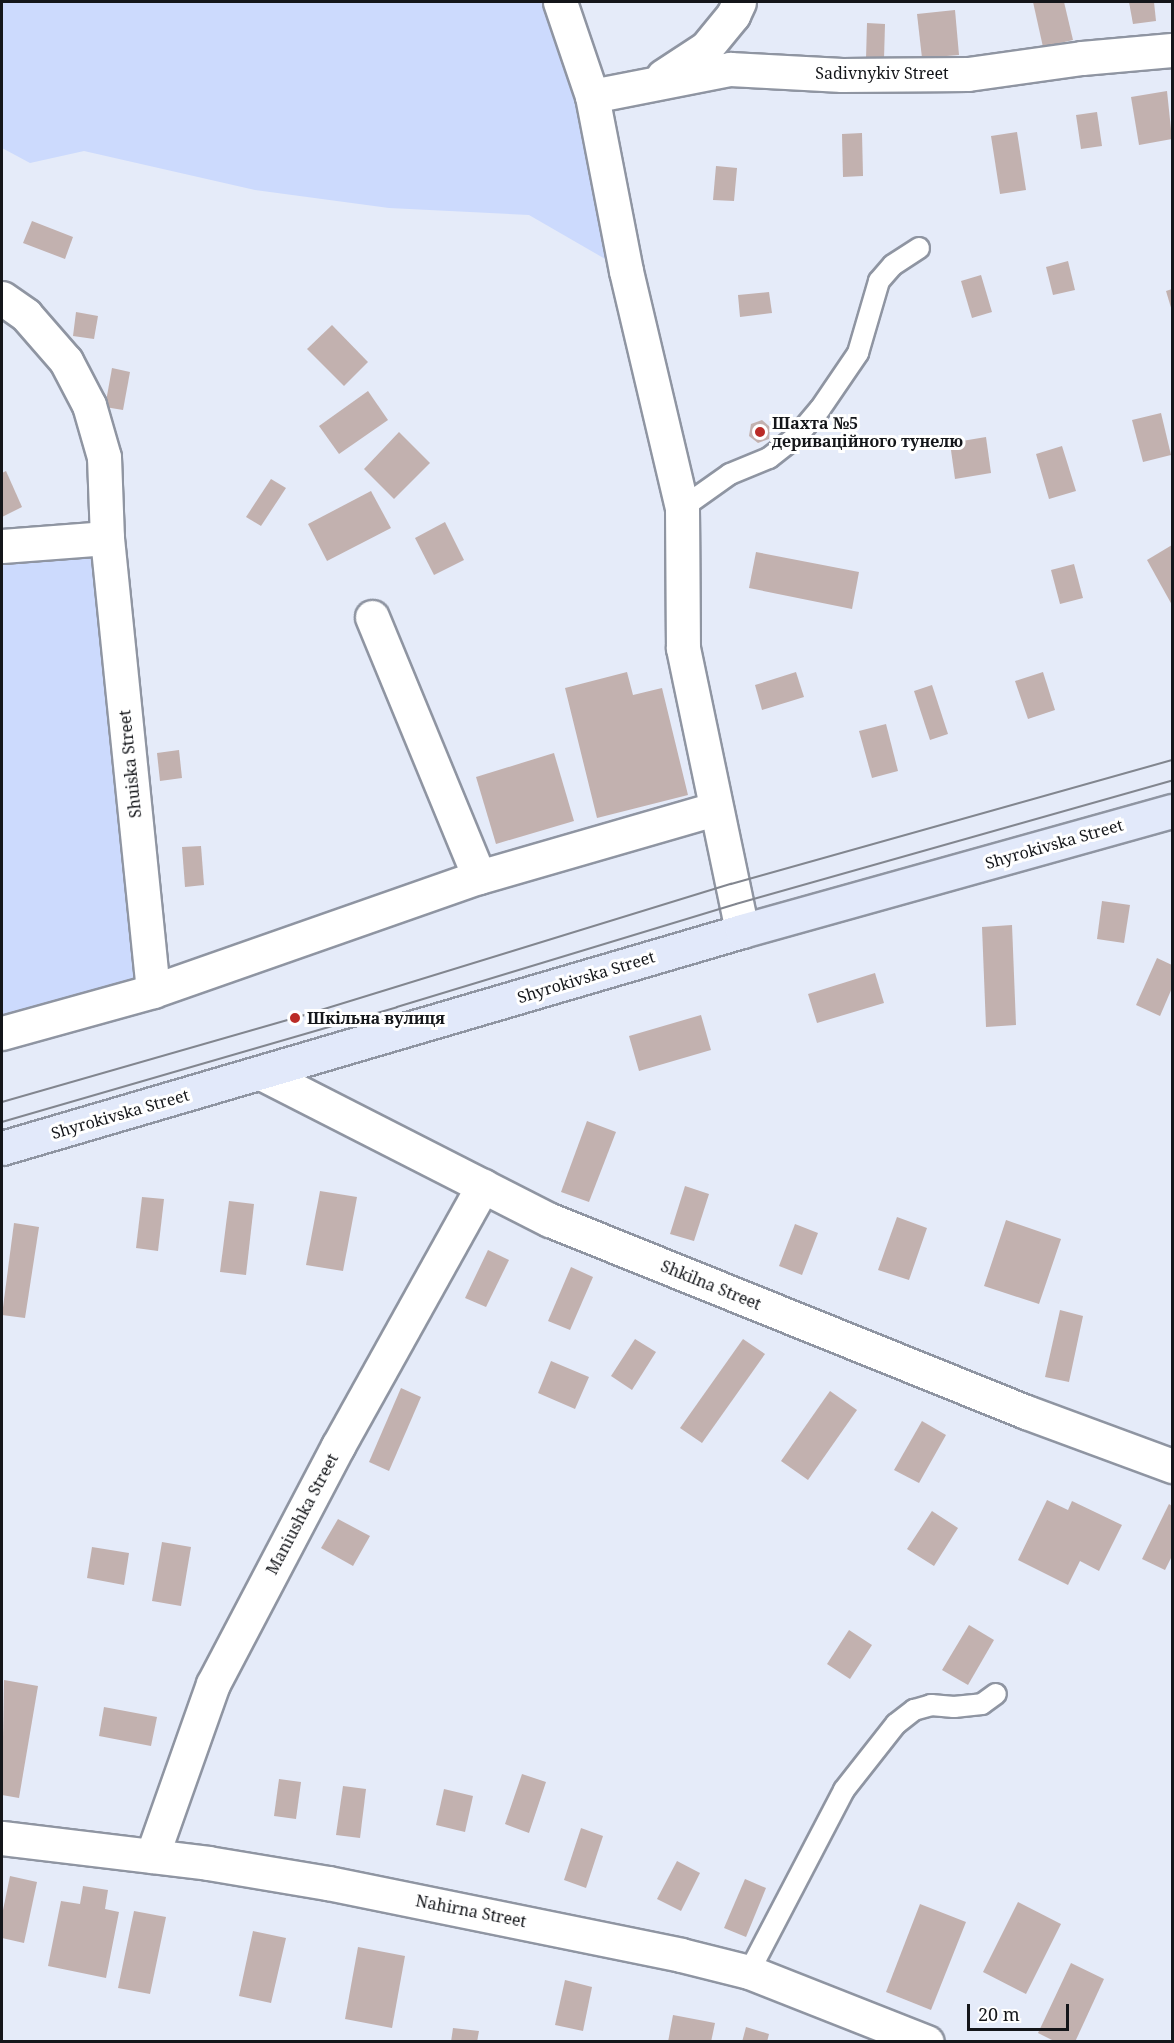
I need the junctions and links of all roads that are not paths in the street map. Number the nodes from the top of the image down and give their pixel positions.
1 (560, 2) edge
2 (739, 2) edge
3 (1173, 50) edge
4 (649, 85) junction
5 (592, 96) junction
6 (919, 248) dead end
7 (2, 298) edge
8 (682, 508) junction
9 (107, 538) junction
10 (2, 546) edge
11 (372, 617) dead end
12 (715, 809) junction
13 (1171, 813) edge
14 (479, 877) junction
15 (742, 931) junction
16 (153, 991) junction
17 (2, 1033) edge
18 (262, 1074) junction
19 (2, 1148) edge
20 (483, 1186) junction
21 (1173, 1466) edge
22 (996, 1694) dead end
23 (2, 1838) edge
24 (152, 1856) junction
25 (748, 1972) junction
26 (927, 2042) edge

1 - 5 street
2 - 4 street
3 - 4 street, Sadivnykiv Street
4 - 5 street, Sadivnykiv Street
5 - 8 street
6 - 8 lane
7 - 9 street, Shuiska Street
8 - 12 street
9 - 10 street
9 - 16 street, Shuiska Street
11 - 14 street
12 - 14 street
12 - 15 street
13 - 15 main road, Shyrokivska Street
14 - 16 street
15 - 18 main road, Shyrokivska Street
16 - 17 street
18 - 19 main road, Shyrokivska Street
18 - 20 street, Shkilna Street
20 - 21 street, Shkilna Street
20 - 24 street, Maniushka Street
22 - 25 lane
23 - 24 street, Nahirna Street
24 - 25 street, Nahirna Street
25 - 26 street, Nahirna Street

